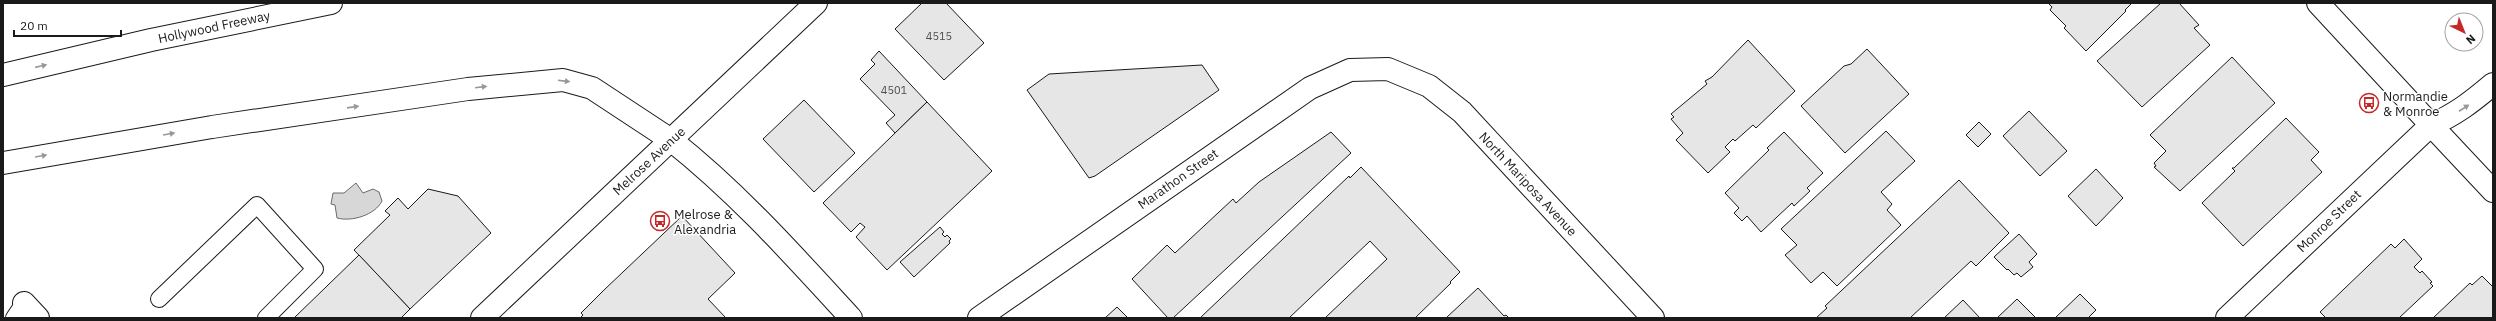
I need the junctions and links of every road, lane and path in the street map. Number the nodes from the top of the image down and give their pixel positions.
1 (331, 3) edge
2 (816, 3) edge
3 (2318, 3) edge
4 (1388, 69) joint
5 (3, 74) edge
6 (2493, 84) edge
7 (2431, 125) junction
8 (671, 140) junction
9 (3, 163) edge
10 (2493, 191) edge
11 (159, 299) dead end
12 (266, 318) edge
13 (482, 318) edge
14 (851, 318) edge
15 (980, 318) edge
16 (1653, 318) edge
17 (2227, 318) edge

5 -> 1 main road, Hollywood Freeway
2 - 8 main road, Melrose Avenue
3 - 7 main road
4 - 15 main road, Marathon Street
4 - 16 main road, North Mariposa Avenue
7 -> 6 main road, Monroe Street
7 - 10 main road
7 - 17 main road, Monroe Street
9 -> 8 main road
8 - 13 main road, Melrose Avenue
8 - 14 main road
11 - 12 lane

